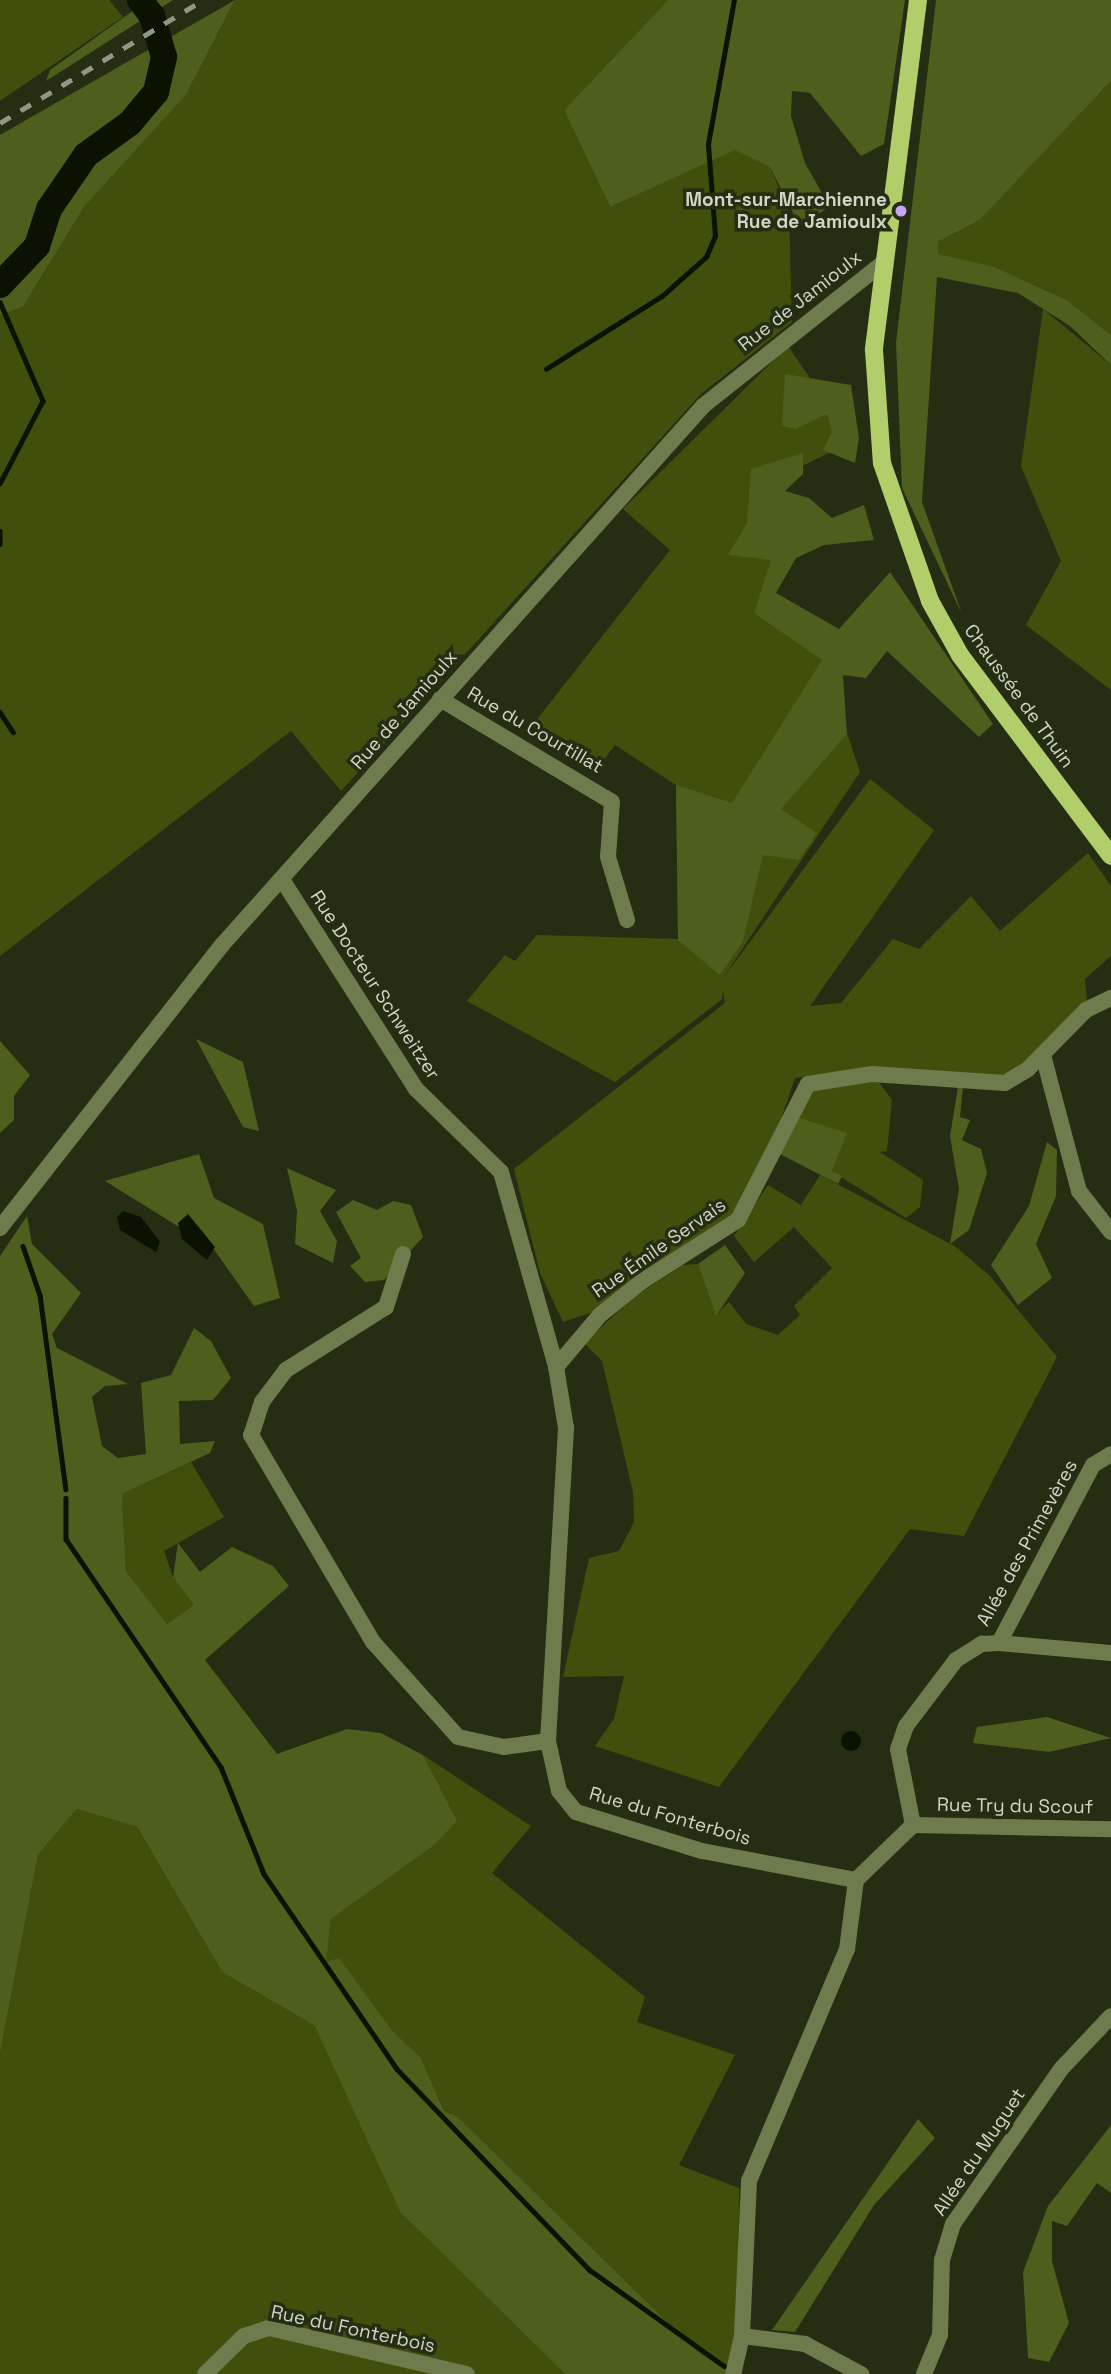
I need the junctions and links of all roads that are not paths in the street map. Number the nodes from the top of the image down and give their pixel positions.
1 (918, 0) edge
2 (884, 262) junction
3 (440, 699) junction
4 (1111, 856) edge
5 (282, 881) junction
6 (627, 920) dead end
7 (1111, 998) edge
8 (1043, 1055) junction
9 (0, 1228) edge
10 (1111, 1232) edge
11 (402, 1254) dead end
12 (556, 1367) junction
13 (1111, 1454) edge
14 (999, 1643) junction
15 (1111, 1653) edge
16 (548, 1741) junction
17 (913, 1825) junction
18 (1111, 1829) edge
19 (856, 1880) junction
20 (1111, 2016) edge
21 (742, 2336) junction
22 (205, 2374) edge
23 (467, 2374) edge
24 (733, 2374) edge
25 (861, 2374) edge
26 (924, 2374) edge

1 - 2 main road, Chaussée de Thuin
2 - 3 street, Rue de Jamioulx
2 - 4 main road, Chaussée de Thuin
3 - 5 street, Rue de Jamioulx
3 - 6 street, Rue du Courtillat
5 - 9 street, Rue de Jamioulx
5 - 12 street, Rue Docteur Schweitzer
7 - 8 street, Rue Émile Servais
8 - 10 street
8 - 12 street, Rue Émile Servais
11 - 16 street
12 - 16 street
13 - 14 street, Allée des Primevères
14 - 15 street
14 - 17 street, Allée des Primevères
16 - 19 street, Rue du Fonterbois
17 - 18 street, Rue Try du Scouf
17 - 19 street, Rue Try du Scouf
19 - 21 street
20 - 26 street, Allée du Muguet
21 - 24 street
21 - 25 street
22 - 23 street, Rue du Fonterbois

